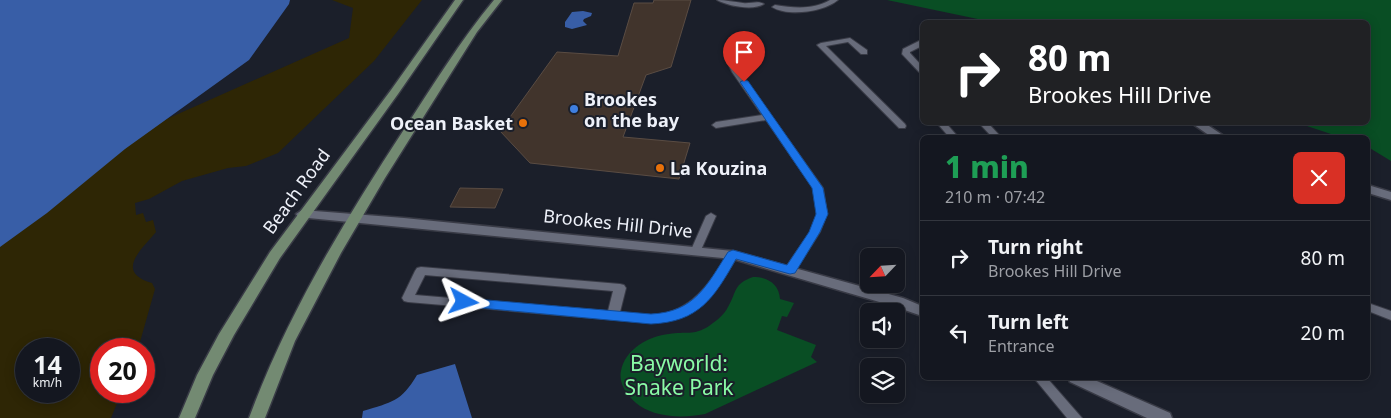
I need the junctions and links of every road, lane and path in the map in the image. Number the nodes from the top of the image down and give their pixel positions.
1 (460, 0) edge
2 (498, 0) edge
3 (717, 0) edge
4 (835, 0) edge
5 (761, 4) dead end
6 (775, 8) dead end
7 (920, 44) edge
8 (864, 52) dead end
9 (729, 57) dead end
10 (920, 68) edge
11 (769, 117) junction
12 (716, 125) dead end
13 (943, 125) edge
14 (985, 125) edge
15 (1200, 125) edge
16 (902, 126) dead end
17 (952, 135) edge
18 (995, 135) edge
19 (1217, 135) edge
20 (1370, 191) edge
21 (1391, 196) edge
22 (302, 214) junction
23 (711, 216) dead end
24 (355, 218) junction
25 (696, 250) junction
26 (733, 254) junction
27 (790, 270) junction
28 (1370, 308) edge
29 (920, 310) edge
30 (613, 315) junction
31 (1391, 316) edge
32 (1042, 380) edge
33 (1080, 380) edge
34 (187, 418) edge
35 (257, 418) edge
36 (1075, 418) edge
37 (1164, 418) edge

1 - 22 main road, Beach Road
2 - 24 main road
3 - 5 lane
4 - 6 lane
7 - 10 lane
8 - 16 lane
9 - 11 lane
11 - 12 lane
11 - 27 lane
13 - 17 lane
14 - 18 lane
15 - 19 street
20 - 21 street
22 - 24 street, Brookes Hill Drive
22 - 34 main road, Beach Road
23 - 25 lane
24 - 25 street, Brookes Hill Drive
24 - 35 main road
25 - 26 street, Brookes Hill Drive
26 - 27 street, Brookes Hill Drive
26 - 30 lane
27 - 29 street, Brookes Hill Drive
28 - 31 lane
30 - 30 lane
32 - 36 lane
33 - 37 street

